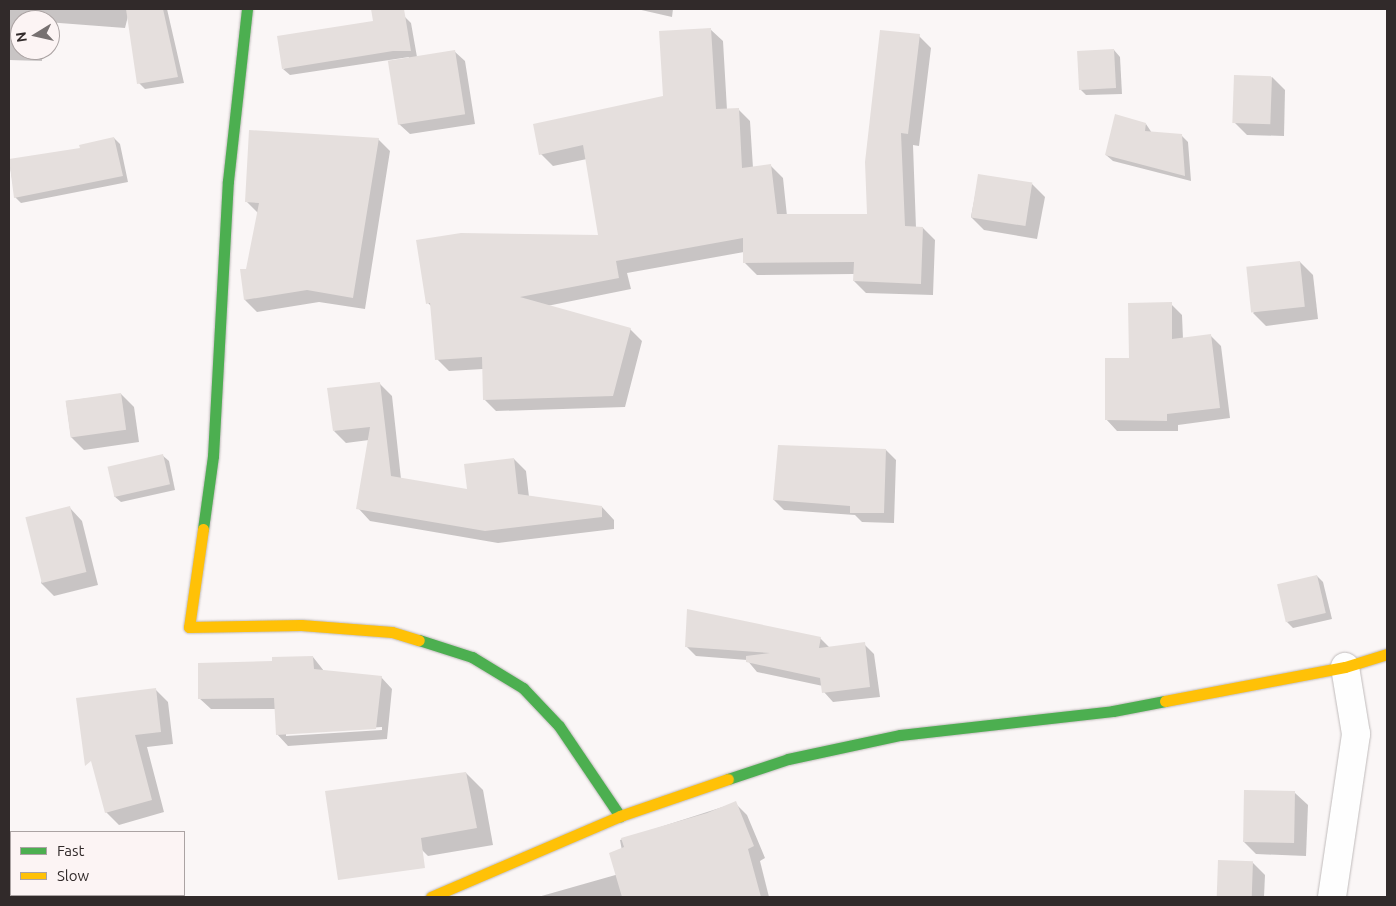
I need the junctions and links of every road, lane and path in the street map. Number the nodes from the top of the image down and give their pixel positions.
1 (246, 9) edge
2 (1387, 654) edge
3 (1345, 667) junction
4 (620, 816) junction
5 (431, 897) edge
6 (1332, 897) edge

1 - 4 street
2 - 3 street
3 - 4 street
3 - 6 street
4 - 5 street

